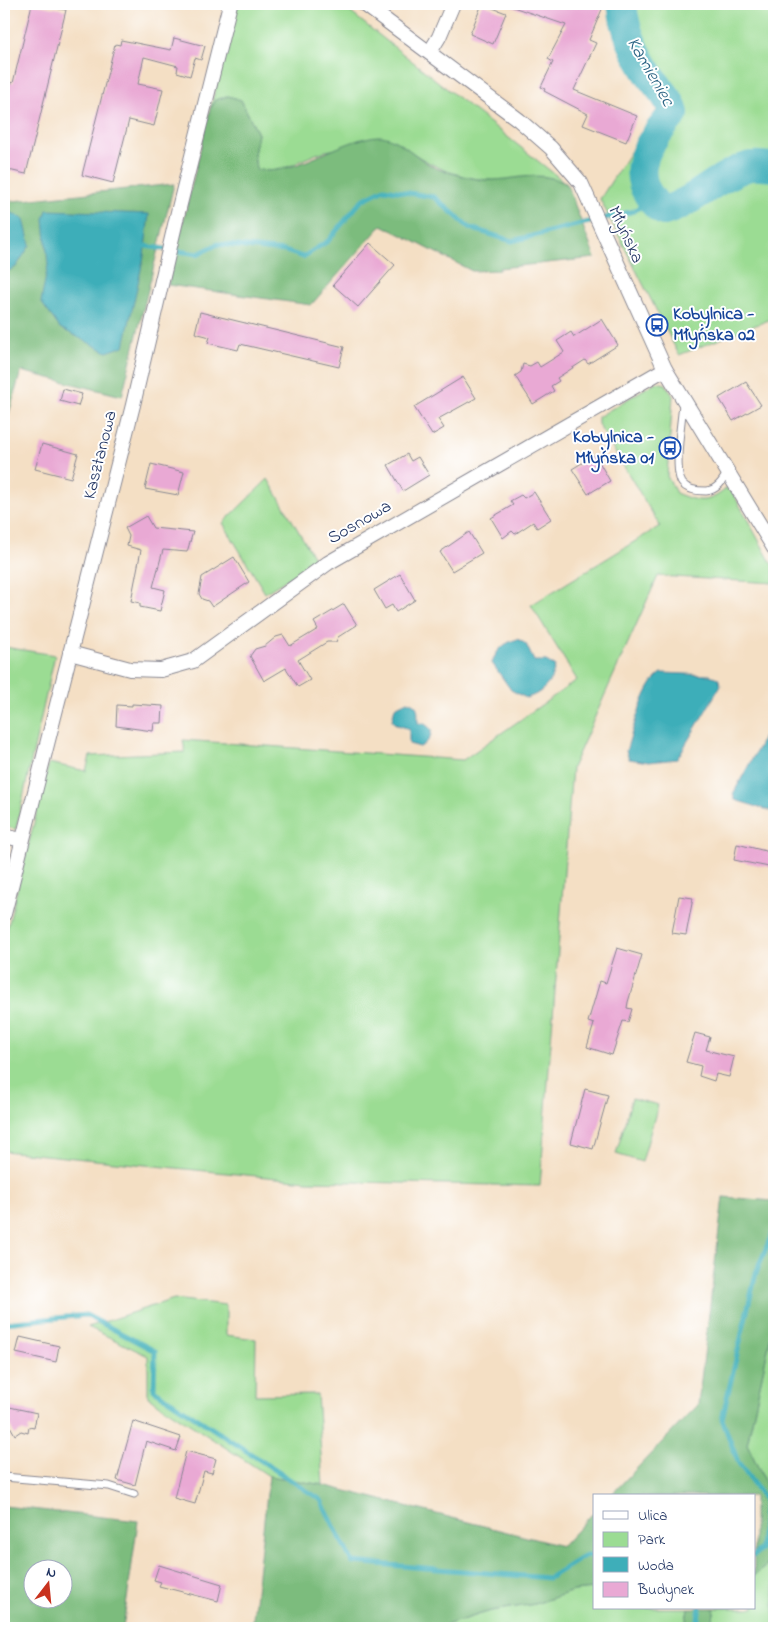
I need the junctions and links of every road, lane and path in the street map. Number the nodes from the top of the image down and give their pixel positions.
1 (230, 4) edge
2 (364, 4) edge
3 (453, 4) edge
4 (430, 52) junction
5 (665, 369) junction
6 (684, 400) junction
7 (728, 470) junction
8 (774, 548) edge
9 (70, 653) junction
10 (4, 836) edge
11 (22, 840) junction
12 (4, 914) edge
13 (4, 1477) edge
14 (134, 1494) dead end

1 - 9 street, Kasztanowa
2 - 4 street, Młyńska
3 - 4 street
4 - 5 street, Młyńska
5 - 6 street, Młyńska
5 - 9 street, Sosnowa
6 - 7 street, Młyńska
6 - 7 lane
7 - 8 street, Młyńska
9 - 11 street, Kasztanowa
10 - 11 street
11 - 12 street, Kasztanowa
13 - 14 lane

